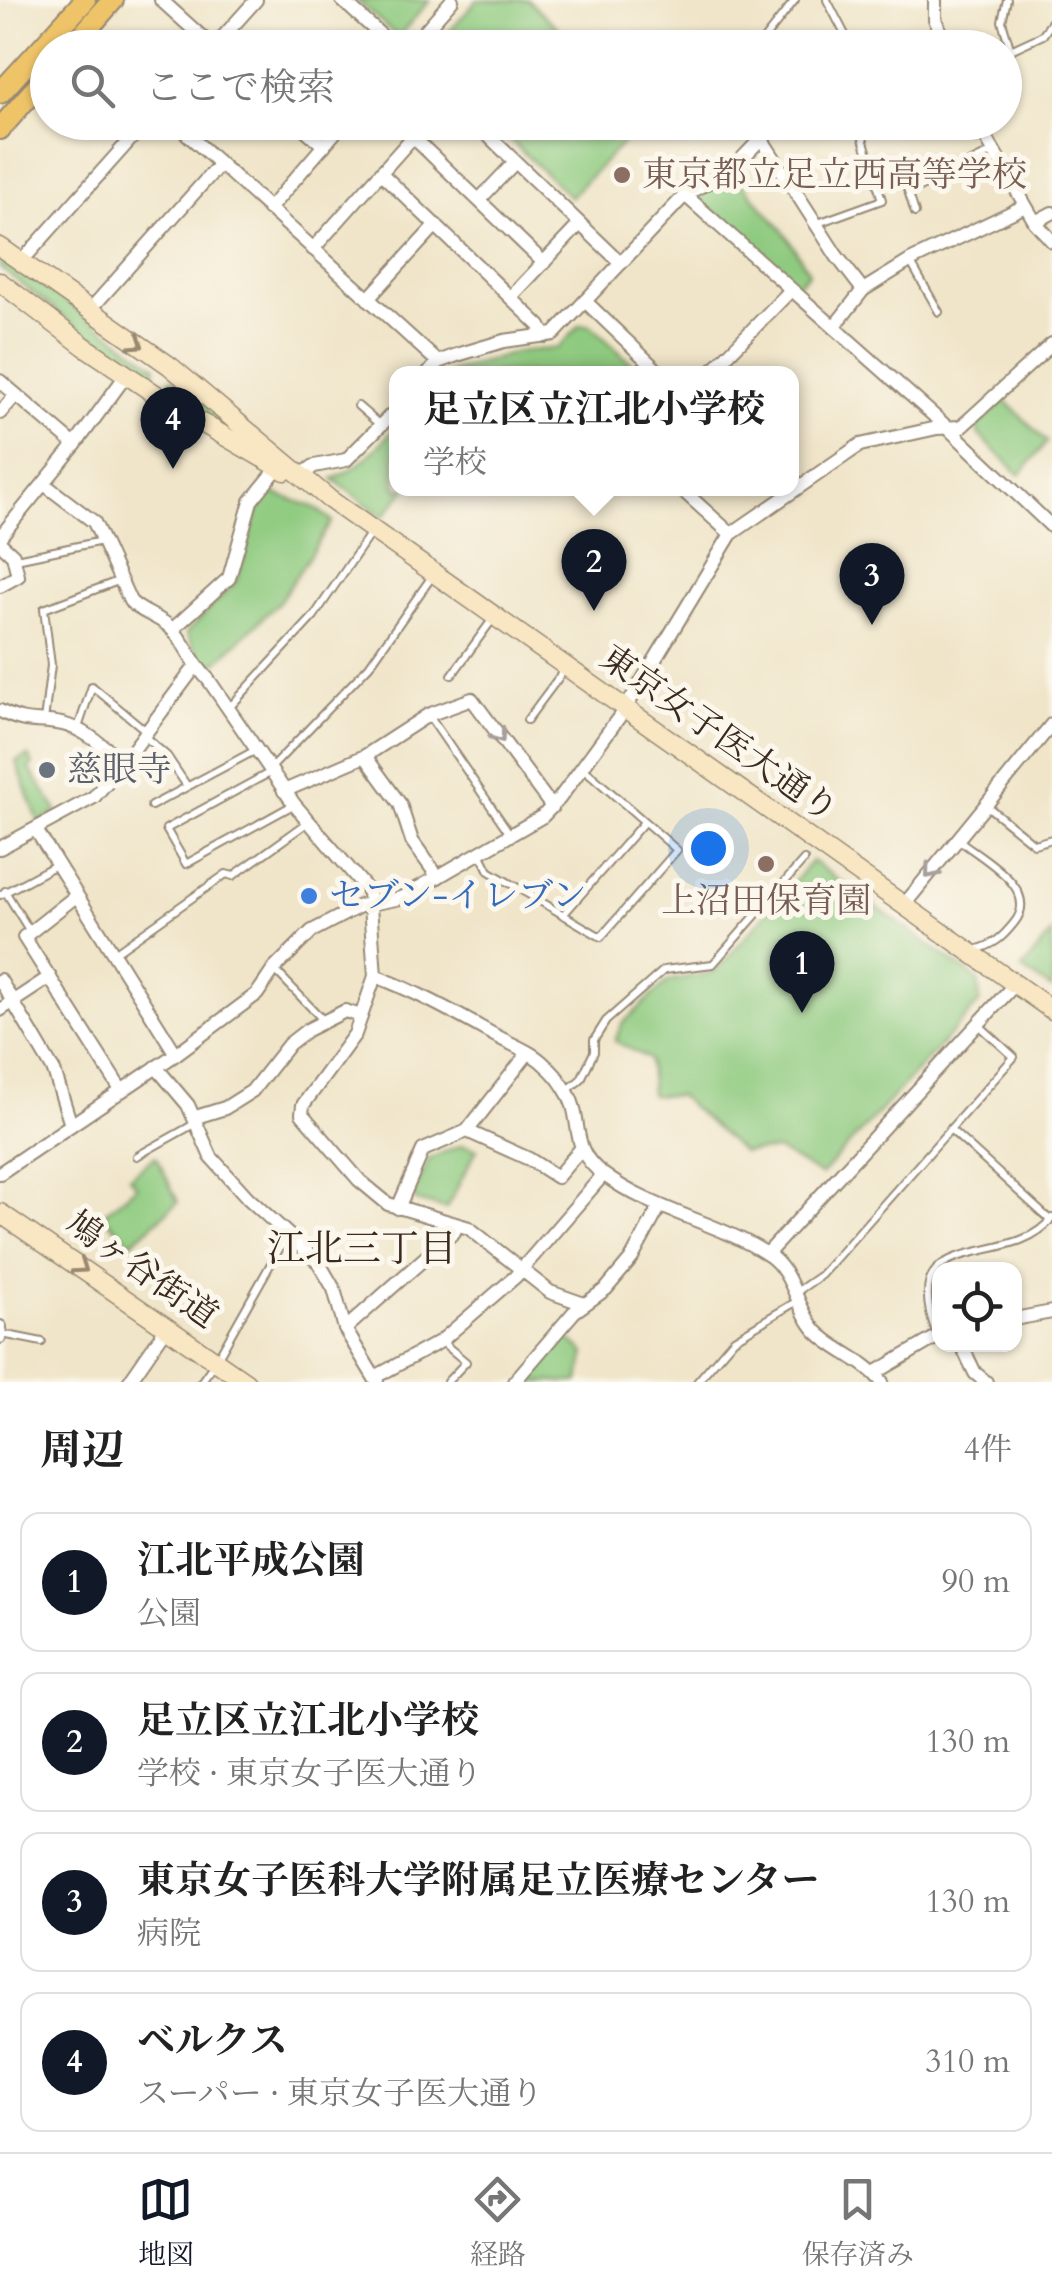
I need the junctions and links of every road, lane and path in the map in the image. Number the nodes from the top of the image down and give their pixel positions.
1 (113, 0) edge
2 (161, 0) edge
3 (256, 0) edge
4 (342, 0) edge
5 (452, 0) edge
6 (795, 0) edge
7 (827, 0) edge
8 (936, 0) edge
9 (1007, 0) edge
10 (79, 2) edge
11 (1052, 21) edge
12 (55, 30) edge
13 (87, 30) edge
14 (195, 30) edge
15 (229, 30) edge
16 (375, 30) edge
17 (426, 30) edge
18 (771, 30) edge
19 (843, 30) edge
20 (940, 30) edge
21 (1004, 30) edge
22 (1022, 45) edge
23 (30, 59) edge
24 (0, 94) edge
25 (30, 95) edge
26 (0, 129) edge
27 (130, 140) edge
28 (194, 140) edge
29 (318, 140) edge
30 (329, 140) edge
31 (410, 140) edge
32 (416, 140) edge
33 (492, 140) edge
34 (760, 140) edge
35 (763, 140) edge
36 (864, 140) edge
37 (986, 140) edge
38 (324, 146) junction
39 (992, 152) junction
40 (515, 162) junction
41 (220, 164) junction
42 (381, 173) junction
43 (905, 181) dead end
44 (909, 193) junction
45 (686, 195) junction
46 (479, 200) junction
47 (1025, 206) junction
48 (268, 209) junction
49 (1052, 213) edge
50 (915, 214) dead end
51 (1035, 222) junction
52 (580, 224) junction
53 (816, 224) junction
54 (436, 225) junction
55 (1052, 241) edge
56 (0, 246) edge
57 (313, 249) junction
58 (910, 261) junction
59 (21, 262) junction
60 (544, 263) junction
61 (621, 263) junction
62 (1, 284) edge
63 (864, 290) junction
64 (790, 291) junction
65 (511, 297) junction
66 (368, 299) junction
67 (586, 301) junction
68 (89, 311) junction
69 (939, 312) dead end
70 (834, 327) junction
71 (545, 336) junction
72 (1052, 344) edge
73 (438, 362) junction
74 (435, 366) edge
75 (653, 366) edge
76 (718, 366) edge
77 (126, 374) junction
78 (0, 381) edge
79 (16, 395) junction
80 (358, 406) dead end
81 (0, 413) edge
82 (389, 418) edge
83 (382, 427) junction
84 (948, 430) junction
85 (75, 445) junction
86 (277, 469) junction
87 (300, 476) junction
88 (44, 484) junction
89 (799, 488) edge
90 (689, 496) edge
91 (787, 496) edge
92 (1052, 527) edge
93 (373, 530) junction
94 (731, 534) junction
95 (0, 540) edge
96 (103, 541) junction
97 (15, 559) junction
98 (434, 573) junction
99 (118, 581) junction
100 (0, 586) edge
101 (494, 616) junction
102 (174, 630) junction
103 (195, 667) junction
104 (567, 668) junction
105 (452, 676) dead end
106 (228, 709) junction
107 (625, 709) junction
108 (0, 711) edge
109 (428, 715) junction
110 (527, 720) dead end
111 (44, 722) junction
112 (1052, 724) edge
113 (78, 729) junction
114 (146, 734) junction
115 (256, 750) junction
116 (365, 756) junction
117 (124, 762) junction
118 (582, 767) junction
119 (271, 771) junction
120 (187, 786) junction
121 (284, 790) junction
122 (294, 804) junction
123 (986, 805) junction
124 (150, 806) dead end
125 (552, 807) junction
126 (308, 822) junction
127 (644, 822) junction
128 (36, 830) junction
129 (511, 835) junction
130 (1052, 839) edge
131 (958, 840) junction
132 (0, 848) edge
133 (480, 852) junction
134 (804, 860) dead end
135 (56, 865) junction
136 (438, 877) junction
137 (2, 893) edge
138 (76, 896) junction
139 (372, 903) junction
140 (904, 905) junction
141 (563, 914) junction
142 (30, 932) junction
143 (969, 952) junction
144 (113, 954) junction
145 (274, 969) junction
146 (375, 976) junction
147 (50, 978) junction
148 (0, 980) edge
149 (1015, 984) junction
150 (14, 1002) junction
151 (0, 1010) edge
152 (1052, 1010) edge
153 (361, 1016) junction
154 (326, 1023) junction
155 (978, 1024) junction
156 (176, 1054) junction
157 (528, 1054) junction
158 (156, 1067) junction
159 (122, 1090) junction
160 (567, 1090) junction
161 (196, 1120) junction
162 (71, 1125) junction
163 (950, 1129) junction
164 (468, 1132) junction
165 (580, 1150) junction
166 (137, 1156) dead end
167 (0, 1173) edge
168 (603, 1175) junction
169 (660, 1206) junction
170 (398, 1208) junction
171 (0, 1213) edge
172 (1051, 1219) edge
173 (457, 1224) junction
174 (287, 1235) junction
175 (767, 1254) junction
176 (944, 1262) edge
177 (522, 1270) junction
178 (932, 1274) edge
179 (797, 1296) junction
180 (584, 1304) junction
181 (1052, 1312) edge
182 (932, 1314) edge
183 (1022, 1318) edge
184 (167, 1327) junction
185 (345, 1328) junction
186 (0, 1333) edge
187 (932, 1340) edge
188 (42, 1342) dead end
189 (441, 1342) junction
190 (965, 1352) edge
191 (216, 1361) junction
192 (878, 1378) edge
193 (376, 1380) edge
194 (129, 1382) edge
195 (201, 1382) edge
196 (246, 1382) edge
197 (447, 1382) edge
198 (514, 1382) edge
199 (698, 1382) edge
200 (986, 1382) edge

1 - 13 main road
2 - 14 street
3 - 15 street
4 - 16 street
5 - 17 street
6 - 18 lane
7 - 19 lane
8 - 20 street
9 - 21 lane
10 - 12 main road
11 - 22 lane
23 - 24 main road
25 - 26 main road
27 - 59 street
28 - 41 street
29 - 38 street
30 - 38 street
31 - 42 street
32 - 46 street
33 - 40 street
34 - 45 street
35 - 53 street
36 - 53 lane
37 - 39 street
38 - 48 street
39 - 44 lane
39 - 47 street
40 - 46 street
40 - 52 street
41 - 48 street
41 - 68 street
42 - 54 street
42 - 57 street
43 - 44 lane
44 - 50 lane
45 - 61 street
45 - 64 street
46 - 60 street
47 - 51 street
47 - 58 street
48 - 57 street
49 - 51 street
51 - 55 street
52 - 60 street
52 - 61 street
53 - 63 street
54 - 65 street
54 - 66 street
56 - 59 street, 東京女子医大通り
57 - 66 street
58 - 63 street
58 - 69 lane
59 - 68 street, 東京女子医大通り
60 - 65 street
61 - 67 street
62 - 77 street, 東京女子医大通り
63 - 70 street
64 - 70 street
64 - 76 street
65 - 71 street
66 - 73 street
67 - 71 street
67 - 75 street
68 -> 87 street, 東京女子医大通り
70 - 84 street
71 - 73 street
72 - 84 street
73 - 74 street
77 - 85 street
77 - 86 street, 東京女子医大通り
78 - 79 street
79 - 81 street
79 - 85 street
80 - 83 lane
82 - 83 street
83 - 87 street
84 - 89 street
84 - 92 street
85 - 88 street
86 - 87 street, 東京女子医大通り
86 - 102 street
87 - 93 street, 東京女子医大通り
88 - 95 street
88 - 96 street
90 - 94 street
91 - 94 street
93 - 98 street, 東京女子医大通り
93 - 106 lane
94 - 107 street
95 - 97 street
96 - 97 lane
96 - 99 street
97 - 100 street
98 - 101 street, 東京女子医大通り
98 - 119 lane
99 - 102 street
99 - 111 lane
101 - 104 street, 東京女子医大通り
101 - 105 lane
102 - 103 street
103 - 106 street
103 - 114 street
104 - 107 street, 東京女子医大通り
104 - 110 lane
106 - 115 street
107 - 118 street
107 - 140 street, 東京女子医大通り
108 - 111 street
109 - 116 street
109 -> 125 street
109 - 129 lane
111 - 113 street
112 - 123 street
113 - 114 lane
113 - 117 street
114 - 117 street
114 - 120 lane
115 - 119 street
115 - 120 lane
116 - 121 street
116 - 136 street
117 - 128 street
118 - 125 street
118 - 127 lane
119 - 121 street
119 - 122 lane
120 - 124 lane
121 - 122 street
122 - 126 street
123 - 130 lane
123 - 131 street
125 - 129 street
126 - 139 street
126 - 144 lane
127 - 141 lane
127 - 141 lane
128 - 132 street
128 - 135 street
129 - 133 street
131 -> 140 street
131 - 143 lane
133 - 136 street
133 - 141 lane
134 - 160 lane
135 - 137 lane
135 - 138 street
136 - 139 street
137 - 142 lane
138 - 142 street
138 - 144 street
139 - 145 street
139 - 146 street
140 - 143 street, 東京女子医大通り
142 - 147 street
143 - 149 street, 東京女子医大通り
144 - 156 street
145 - 154 lane
145 - 156 street
146 - 153 street
146 - 157 street
147 - 150 street
147 - 159 street
148 - 150 street
149 - 152 street, 東京女子医大通り
149 - 155 street
150 - 151 street
150 - 162 street
153 - 154 street
153 - 170 street
154 - 161 street
155 - 163 lane
155 - 175 street
156 - 158 street
157 - 160 street
157 - 164 street
158 - 159 street
158 - 161 street
159 - 162 street
160 - 165 street
161 - 166 lane
161 - 174 street
162 - 167 street
163 - 172 lane
163 - 179 lane
164 - 165 street
164 - 170 street
165 - 168 street
168 - 169 street
168 - 177 street
169 - 175 street
169 - 180 street
170 - 173 street
171 -> 184 street, 鳩ヶ谷街道
172 - 176 lane
173 - 177 street
173 - 185 street
174 - 185 street
174 - 191 lane
175 - 179 street
177 - 180 street
177 - 189 street
178 - 182 lane
179 - 192 street
179 - 199 lane
180 - 198 street
181 - 183 street
184 - 191 street, 鳩ヶ谷街道
184 - 194 street
185 - 193 street
186 - 188 lane
187 - 192 street
189 - 193 street
189 - 197 lane
190 - 200 street
191 - 195 lane
191 - 196 street, 鳩ヶ谷街道

